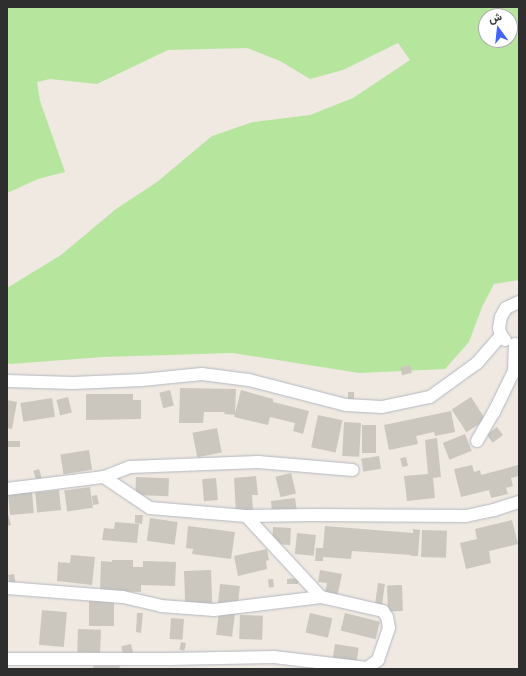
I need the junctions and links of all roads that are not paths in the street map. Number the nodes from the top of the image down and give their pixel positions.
1 (519, 302) edge
2 (501, 335) junction
3 (517, 344) edge
4 (7, 381) edge
5 (477, 441) dead end
6 (353, 470) dead end
7 (104, 477) junction
8 (7, 489) edge
9 (519, 502) edge
10 (246, 516) junction
11 (7, 588) edge
12 (321, 598) junction
13 (7, 660) edge

1 - 2 street
2 - 3 street
2 - 4 street
3 - 5 street
6 - 7 street
7 - 8 street
7 - 10 street
9 - 10 street
10 - 12 street
11 - 12 street
12 - 13 street

